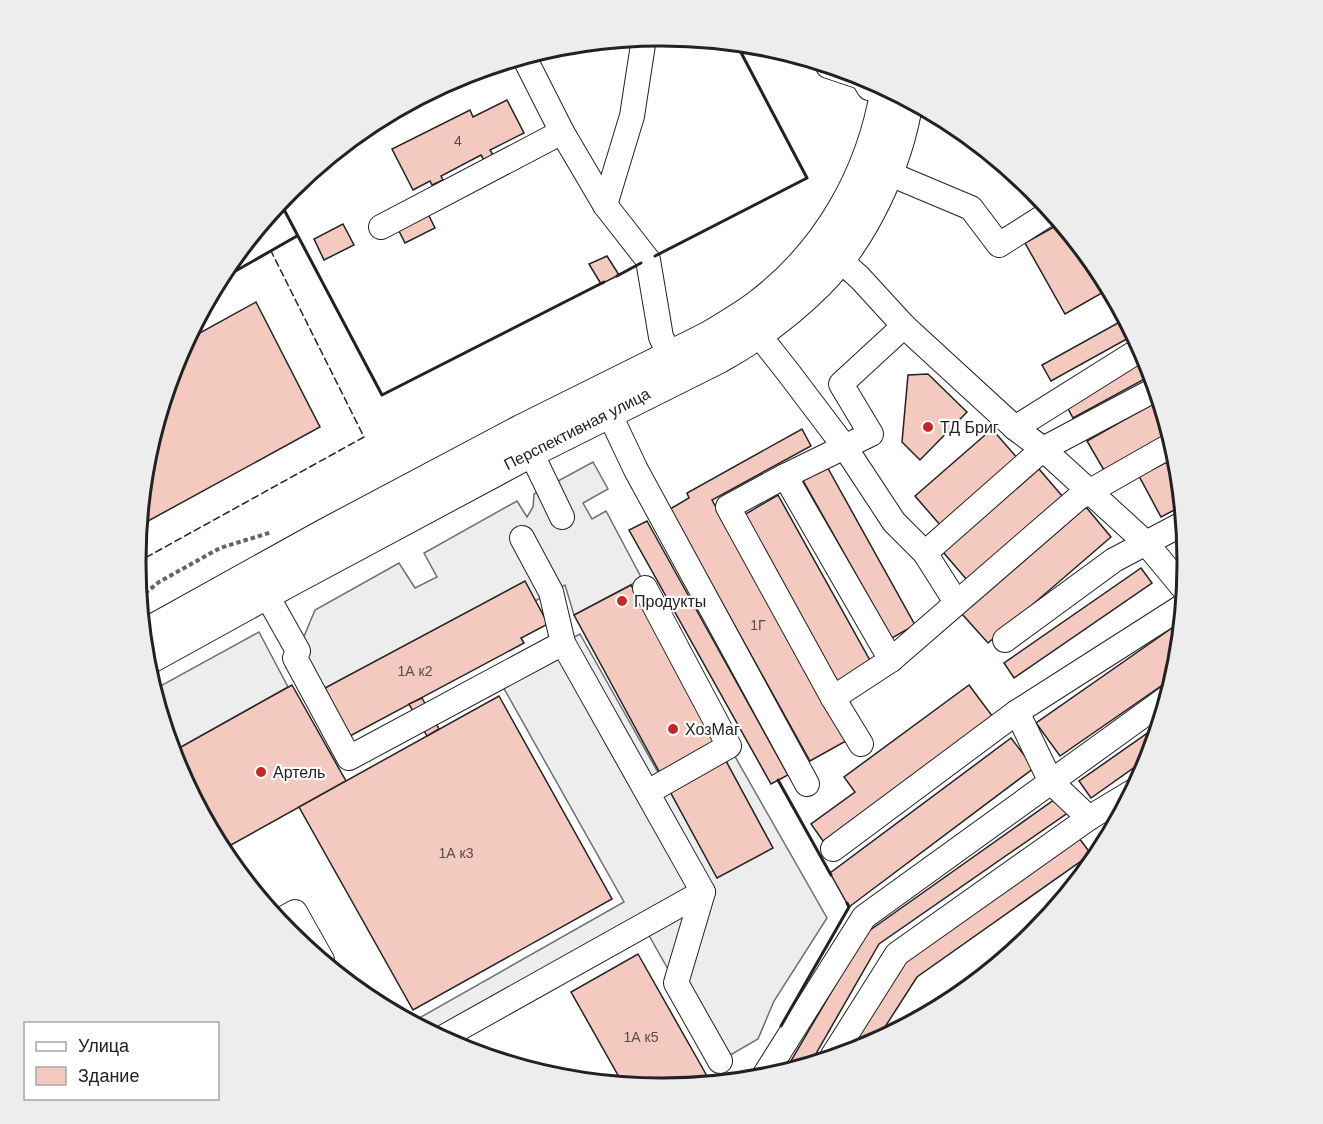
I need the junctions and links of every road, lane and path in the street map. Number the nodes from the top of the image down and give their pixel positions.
1 (643, 47) edge
2 (528, 64) edge
3 (881, 96) edge
4 (562, 132) junction
5 (877, 168) junction
6 (605, 205) junction
7 (1044, 216) edge
8 (381, 227) dead end
9 (839, 259) junction
10 (904, 327) junction
11 (758, 334) junction
12 (1133, 354) edge
13 (675, 366) junction
14 (1149, 393) edge
15 (604, 401) junction
16 (1015, 428) junction
17 (526, 441) junction
18 (844, 446) junction
19 (1043, 449) junction
20 (1164, 449) edge
21 (785, 476) junction
22 (1090, 491) junction
23 (562, 517) dead end
24 (1176, 527) edge
25 (279, 530) dead end
26 (522, 538) dead end
27 (1146, 543) junction
28 (926, 553) junction
29 (1176, 580) edge
30 (645, 588) dead end
31 (147, 592) edge
32 (266, 594) junction
33 (956, 602) junction
34 (1175, 611) edge
35 (150, 631) edge
36 (1005, 640) dead end
37 (563, 643) junction
38 (155, 656) edge
39 (891, 660) junction
40 (833, 698) junction
41 (1156, 706) edge
42 (1017, 712) junction
43 (861, 744) dead end
44 (1051, 782) junction
45 (807, 784) dead end
46 (648, 792) junction
47 (1119, 800) edge
48 (1089, 818) junction
49 (833, 849) dead end
50 (703, 892) junction
51 (287, 916) edge
52 (310, 939) edge
53 (452, 1032) edge
54 (839, 1045) edge
55 (720, 1060) dead end
56 (770, 1066) edge

1 - 6 lane
2 - 4 lane
3 - 5 main road, Перспективная улица
4 - 6 lane
4 - 8 lane
5 - 7 lane
5 - 9 main road, Перспективная улица
5 - 13 main road, Перспективная улица
6 - 13 lane
9 - 10 lane
9 - 11 main road, Перспективная улица
10 - 16 lane
10 - 18 lane
11 - 13 main road, Перспективная улица
11 - 18 lane
12 - 16 lane
13 - 15 main road, Перспективная улица
14 - 19 lane
15 - 17 main road, Перспективная улица
15 - 45 lane
16 - 19 lane
17 - 23 lane
17 - 32 main road, Перспективная улица
17 - 35 main road, Перспективная улица
18 - 21 lane
18 - 28 lane
19 - 22 lane
19 - 28 lane
20 - 22 lane
21 - 39 lane
21 - 40 lane
22 - 27 lane
22 - 33 lane
24 - 27 lane
25 - 31 path
26 - 37 lane
27 - 29 lane
27 - 36 lane
28 - 33 lane
30 - 46 lane
32 - 37 lane
32 - 38 main road, Перспективная улица
33 - 39 lane
34 - 42 lane
37 - 46 lane
39 - 40 lane
40 - 43 lane
41 - 44 lane
42 - 44 lane
42 - 49 lane
44 - 48 lane
44 - 56 lane
46 - 50 lane
47 - 48 lane
48 - 54 lane
50 - 53 lane
50 - 55 lane
51 - 52 lane

